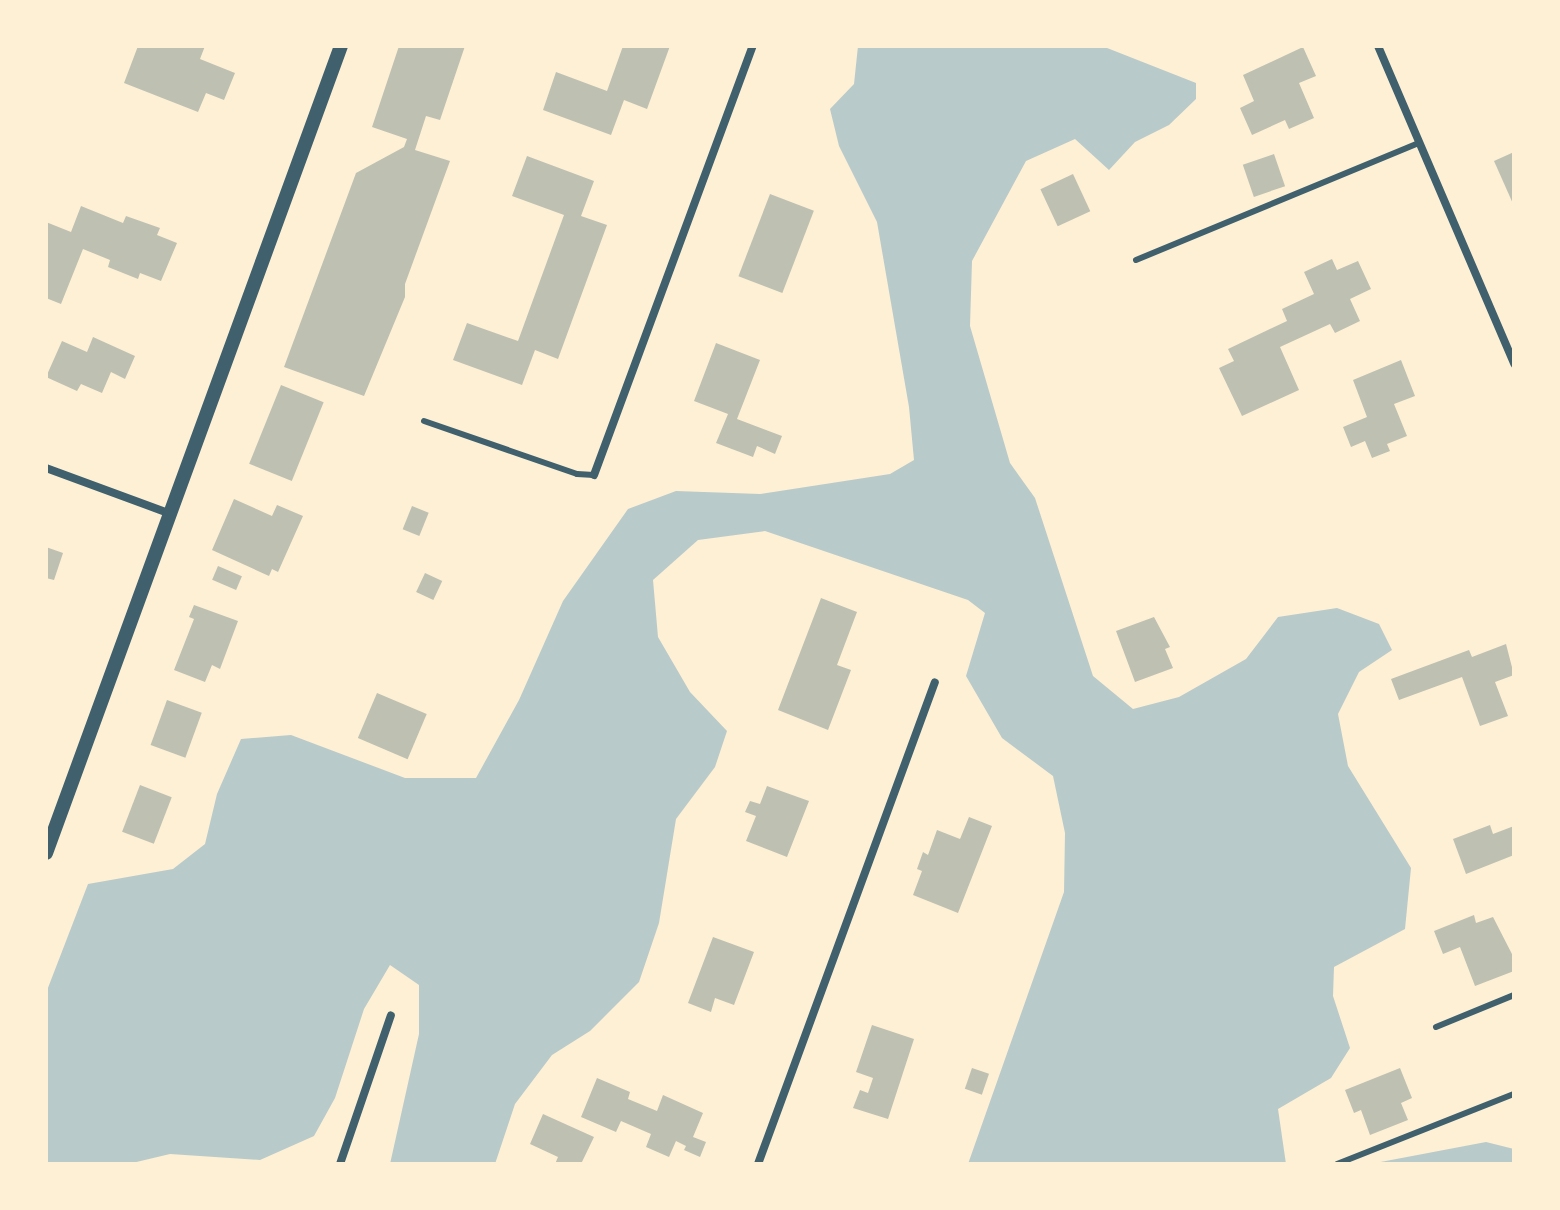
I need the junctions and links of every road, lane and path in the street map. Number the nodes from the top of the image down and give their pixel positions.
1 (341, 46) edge
2 (753, 46) edge
3 (1378, 46) edge
4 (1419, 143) junction
5 (1136, 260) dead end
6 (1514, 338) edge
7 (1505, 344) junction
8 (1514, 364) edge
9 (424, 421) dead end
10 (46, 468) edge
11 (594, 475) joint
12 (171, 514) junction
13 (935, 682) dead end
14 (46, 853) edge
15 (1514, 995) edge
16 (391, 1015) dead end
17 (1436, 1027) dead end
18 (1514, 1094) edge
19 (340, 1164) edge
20 (758, 1164) edge
21 (1337, 1164) edge

1 - 12 street
2 - 11 street
3 - 4 street
4 - 5 lane
4 - 7 street
6 - 7 street
7 - 8 street
9 - 11 lane
10 - 12 street
12 - 14 street
13 - 20 street
15 - 17 lane
16 - 19 street
18 - 21 lane

